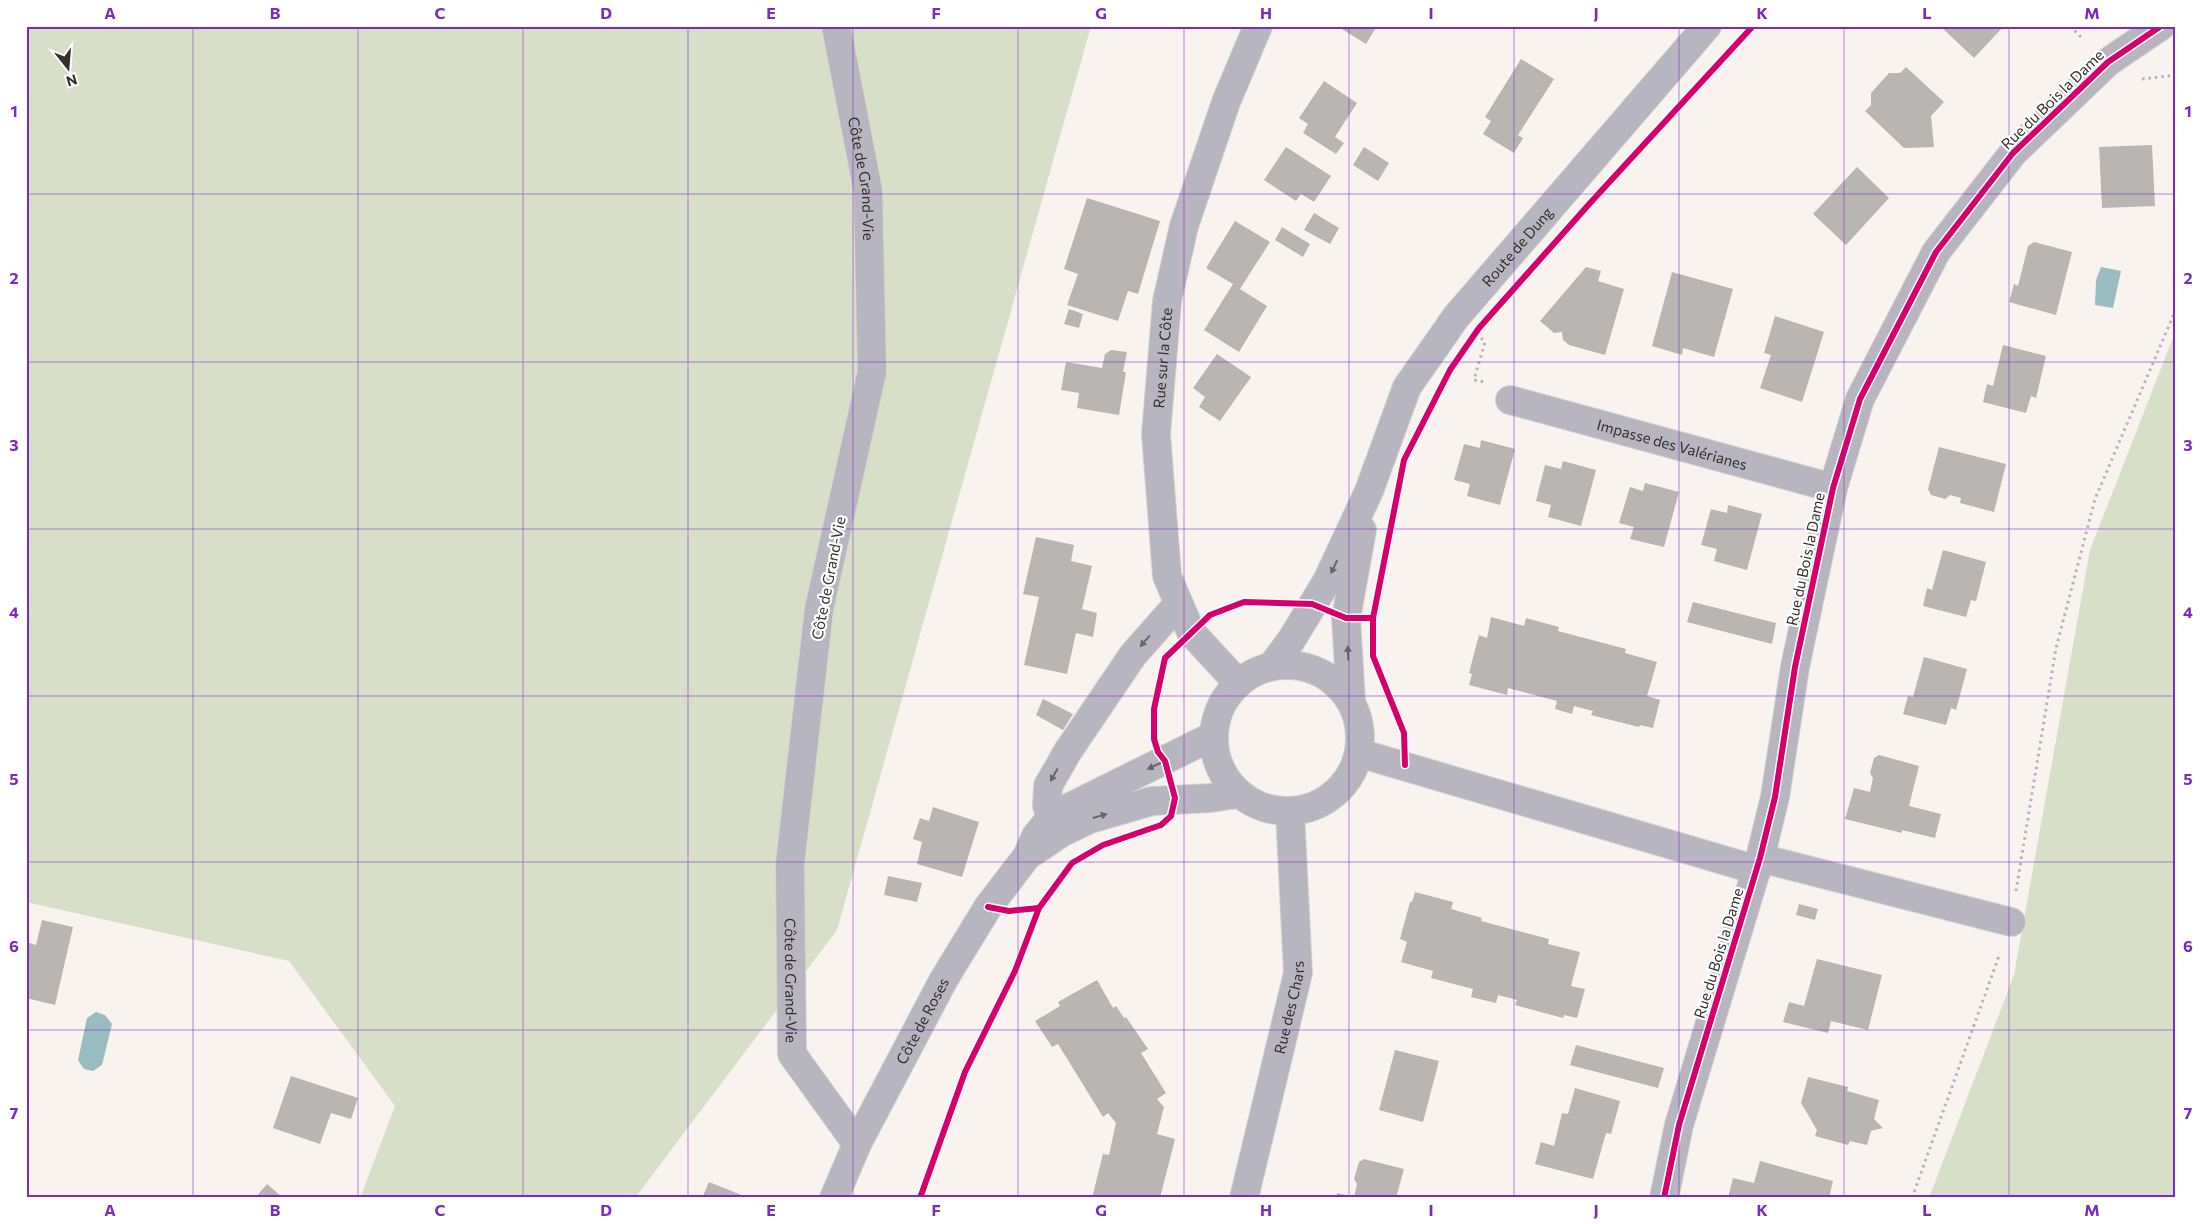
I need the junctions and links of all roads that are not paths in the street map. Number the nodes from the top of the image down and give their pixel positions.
1 (836, 26) edge
2 (1258, 26) edge
3 (1707, 26) edge
4 (2161, 26) edge
5 (1510, 400) road end
6 (1833, 488) junction
7 (1369, 491) junction
8 (1178, 604) junction
9 (1272, 666) junction
10 (1238, 683) junction
11 (1351, 702) junction
12 (1213, 736) junction
13 (1359, 753) junction
14 (1237, 794) junction
15 (1290, 812) junction
16 (1052, 816) junction
17 (1027, 856) junction
18 (1758, 864) junction
19 (2011, 922) road end
20 (857, 1144) junction
21 (834, 1198) edge
22 (1244, 1198) edge
23 (1664, 1198) edge

1 - 20 street, Côte de Grand-Vie
2 - 8 street, Rue sur la Côte
3 - 7 street, Route de Dung
4 - 6 street, Rue du Bois la Dame
5 - 6 street, Impasse des Valérianes
6 - 18 street, Rue du Bois la Dame
7 -> 9 street, Route de Dung
11 -> 7 street, Route de Dung
8 - 10 street, Rue sur la Côte
8 -> 16 street
9 - 10 street
9 - 11 street
10 - 12 street
11 - 13 street
12 - 14 street
12 -> 16 street, Côte de Roses
13 - 15 street
13 - 18 street
14 - 15 street
17 -> 14 street, Côte de Roses
15 - 22 street, Rue des Chars
16 - 17 street, Côte de Roses
17 - 20 street, Côte de Roses
18 - 19 street
18 - 23 street, Rue du Bois la Dame
20 - 21 street, Côte de Roses

